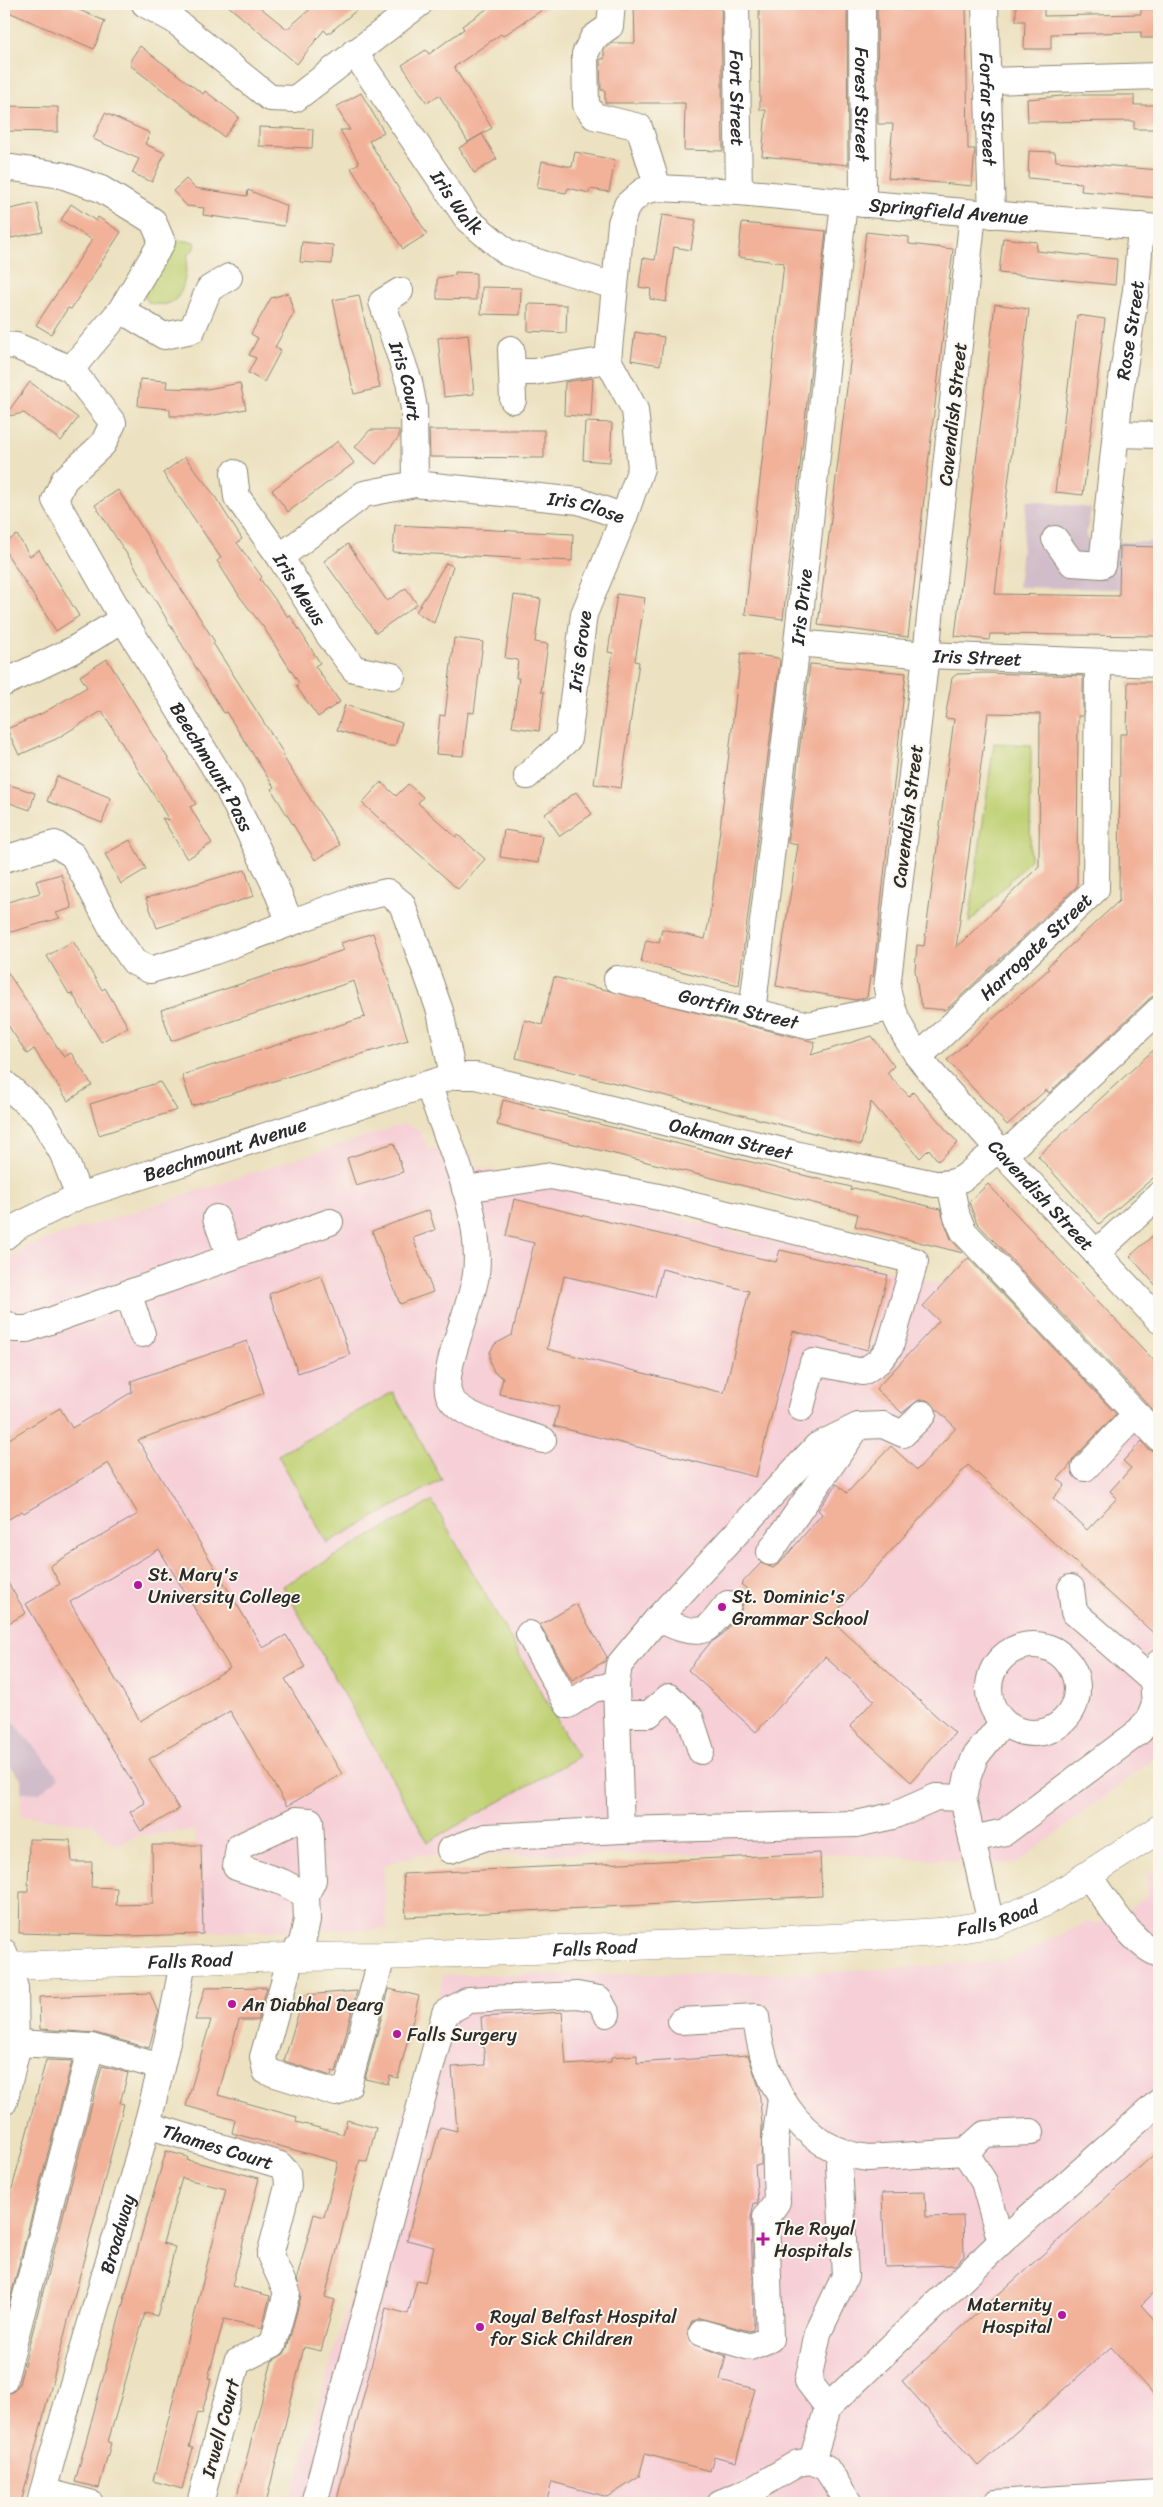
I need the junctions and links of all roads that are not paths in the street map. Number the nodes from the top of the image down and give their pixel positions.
1 (145, 4) edge
2 (419, 4) edge
3 (612, 4) edge
4 (736, 4) edge
5 (862, 4) edge
6 (985, 4) edge
7 (180, 12) edge
8 (354, 52) junction
9 (1159, 76) edge
10 (987, 81) junction
11 (4, 169) edge
12 (658, 188) junction
13 (739, 192) junction
14 (854, 203) junction
15 (982, 214) junction
16 (1150, 227) edge
17 (229, 278) dead end
18 (614, 286) junction
19 (400, 291) dead end
20 (121, 310) junction
21 (4, 345) edge
22 (608, 360) junction
23 (70, 369) junction
24 (513, 400) dead end
25 (1116, 434) junction
26 (1159, 435) edge
27 (234, 473) dead end
28 (415, 484) junction
29 (624, 517) junction
30 (1055, 539) dead end
31 (280, 557) junction
32 (123, 619) junction
33 (797, 643) junction
34 (926, 654) junction
35 (1098, 662) junction
36 (1159, 664) edge
37 (392, 676) dead end
38 (4, 683) edge
39 (527, 776) dead end
40 (4, 858) edge
41 (290, 923) junction
42 (617, 979) dead end
43 (890, 1008) junction
44 (1159, 1010) edge
45 (752, 1012) junction
46 (917, 1055) junction
47 (453, 1076) junction
48 (4, 1084) edge
49 (428, 1084) junction
50 (1000, 1152) junction
51 (950, 1184) junction
52 (465, 1189) junction
53 (1159, 1195) edge
54 (79, 1196) junction
55 (216, 1218) dead end
56 (330, 1222) dead end
57 (4, 1237) edge
58 (1096, 1253) junction
59 (230, 1258) junction
60 (128, 1293) junction
61 (1159, 1320) edge
62 (4, 1323) edge
63 (142, 1334) dead end
64 (801, 1408) dead end
65 (923, 1414) dead end
66 (1136, 1414) junction
67 (858, 1426) junction
68 (1159, 1438) edge
69 (543, 1440) dead end
70 (1085, 1468) dead end
71 (770, 1552) dead end
72 (1071, 1588) dead end
73 (728, 1604) dead end
74 (658, 1618) junction
75 (529, 1634) dead end
76 (1156, 1672) edge
77 (616, 1684) junction
78 (617, 1714) junction
79 (1004, 1722) dead end
80 (701, 1751) dead end
81 (963, 1798) junction
82 (1159, 1829) edge
83 (621, 1830) junction
84 (972, 1839) junction
85 (450, 1850) dead end
86 (1088, 1875) junction
87 (306, 1895) junction
88 (991, 1924) junction
89 (1159, 1954) edge
90 (382, 1956) junction
91 (291, 1957) junction
92 (6, 1961) edge
93 (182, 1961) junction
94 (606, 2014) dead end
95 (681, 2021) dead end
96 (16, 2043) junction
97 (91, 2047) junction
98 (160, 2067) junction
99 (781, 2099) junction
100 (4, 2102) edge
101 (1159, 2102) edge
102 (147, 2125) junction
103 (1031, 2132) dead end
104 (840, 2151) junction
105 (965, 2152) junction
106 (1000, 2242) junction
107 (702, 2332) dead end
108 (273, 2344) joint
109 (4, 2380) edge
110 (828, 2407) junction
111 (812, 2461) junction
112 (1159, 2493) edge
113 (41, 2497) edge
114 (90, 2503) edge
115 (200, 2503) edge
116 (314, 2503) edge
117 (720, 2503) edge
118 (849, 2503) edge
119 (996, 2503) edge

1 - 7 street
2 - 8 street
3 - 12 street
4 - 13 street, Fort Street
5 - 14 street, Forest Street
6 - 10 street, Forfar Street
7 - 8 street
8 - 18 street, Iris Walk
9 - 10 street
10 - 15 street, Forfar Street
11 - 20 street
12 - 13 street
12 - 18 street
13 - 14 street, Springfield Avenue
14 - 15 street, Springfield Avenue
14 - 33 street, Iris Drive
15 - 16 street, Springfield Avenue
15 - 34 street, Cavendish Street
16 - 25 street, Rose Street
17 - 20 street
18 - 22 street
19 - 28 street, Iris Court
20 - 23 street
21 - 23 street
22 - 24 street
22 - 29 street, Iris Close
23 - 32 street, Beechmount Pass
25 - 26 street
25 - 30 street, Rose Street
27 - 31 street, Iris Mews
28 - 29 street, Iris Close
28 - 31 street, Iris Close
29 - 39 street, Iris Grove
31 - 37 street, Iris Mews
32 - 38 street
32 - 41 street, Beechmount Pass
33 - 34 street, Iris Street
33 - 45 street, Iris Drive
34 - 35 street, Iris Street
34 - 43 street, Cavendish Street
35 - 36 street, Iris Street
35 - 46 street, Harrogate Street
40 - 41 street
41 - 47 street
42 - 45 street, Gortfin Street
43 - 45 street, Gortfin Street
43 - 46 street, Cavendish Street
44 - 50 street
46 - 50 street, Cavendish Street
47 - 49 street, Beechmount Avenue
47 - 51 street, Oakman Street
48 - 54 street
49 - 52 street
49 - 54 street, Beechmount Avenue
50 - 51 street
50 - 58 street, Cavendish Street
51 - 66 street
52 - 64 street
52 - 69 street
53 - 58 street
54 - 57 street, Beechmount Avenue
55 - 59 street
56 - 59 street
58 - 61 street, Cavendish Street
59 - 60 street
60 - 62 street
60 - 63 street
65 - 67 street
66 - 68 street
66 - 70 street
67 - 71 street
67 - 74 street
72 - 76 street
73 - 74 street
74 - 77 street
75 - 77 street
76 - 84 street
77 - 78 street
78 - 80 street
78 - 83 street
79 - 81 street
81 - 83 street
81 - 84 street
82 - 86 main road, Falls Road
83 - 85 street
84 - 88 street
86 - 88 main road, Falls Road
86 - 89 street
87 - 87 street
87 - 91 street
88 - 90 main road, Falls Road
90 - 91 main road, Falls Road
90 - 91 street
91 - 93 main road, Falls Road
92 - 93 main road, Falls Road
92 - 96 street
93 - 98 street, Broadway
94 - 116 street
95 - 99 street
96 - 97 street
96 - 100 street
97 - 98 street
97 - 109 street
98 - 102 street, Broadway
99 - 104 street
99 - 107 street
101 - 106 street
102 - 108 street, Thames Court
102 - 113 street, Broadway
103 - 105 street
104 - 105 street
104 - 110 street
105 - 106 street
106 - 110 street
108 - 115 street, Irwell Court
110 - 111 street
111 - 117 street
111 - 118 street
112 - 119 street
113 - 114 street

